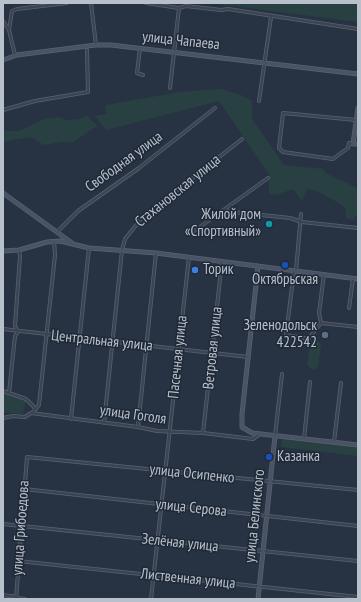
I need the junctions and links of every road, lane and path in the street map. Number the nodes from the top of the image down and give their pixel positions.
1 (67, 3) edge
2 (91, 3) edge
3 (146, 3) edge
4 (179, 8) junction
5 (270, 17) junction
6 (3, 20) edge
7 (358, 29) edge
8 (9, 30) junction
9 (96, 45) junction
10 (140, 48) junction
11 (87, 50) dead end
12 (175, 52) junction
13 (15, 56) junction
14 (3, 60) edge
15 (265, 62) junction
16 (358, 74) edge
17 (143, 75) dead end
18 (170, 88) dead end
19 (259, 101) dead end
20 (215, 108) dead end
21 (358, 108) edge
22 (3, 110) edge
23 (356, 120) junction
24 (242, 139) dead end
25 (353, 144) junction
26 (358, 144) edge
27 (268, 178) dead end
28 (3, 193) edge
29 (222, 210) junction
30 (301, 214) dead end
31 (300, 221) junction
32 (358, 228) edge
33 (57, 232) junction
34 (190, 234) dead end
35 (54, 241) junction
36 (75, 245) junction
37 (89, 248) junction
38 (19, 250) junction
39 (122, 250) junction
40 (3, 251) edge
41 (156, 253) junction
42 (189, 257) junction
43 (222, 262) junction
44 (258, 266) junction
45 (295, 271) junction
46 (324, 274) junction
47 (353, 278) junction
48 (358, 279) edge
49 (349, 308) dead end
50 (321, 323) junction
51 (358, 327) edge
52 (3, 329) edge
53 (18, 332) junction
54 (47, 335) junction
55 (81, 338) junction
56 (113, 342) junction
57 (147, 346) junction
58 (179, 349) junction
59 (213, 353) junction
60 (248, 357) junction
61 (282, 374) dead end
62 (310, 382) dead end
63 (341, 383) dead end
64 (3, 391) edge
65 (9, 393) junction
66 (36, 409) junction
67 (31, 413) junction
68 (3, 418) edge
69 (71, 419) junction
70 (104, 423) junction
71 (138, 427) junction
72 (170, 432) junction
73 (260, 433) junction
74 (203, 434) junction
75 (275, 436) junction
76 (304, 439) junction
77 (334, 442) junction
78 (358, 445) edge
79 (27, 457) joint
80 (165, 471) junction
81 (271, 481) junction
82 (24, 489) junction
83 (358, 490) edge
84 (162, 505) junction
85 (268, 517) junction
86 (3, 524) edge
87 (21, 525) junction
88 (358, 526) edge
89 (158, 541) junction
90 (264, 551) junction
91 (18, 561) junction
92 (358, 561) edge
93 (154, 575) junction
94 (260, 587) junction
95 (3, 596) edge
96 (358, 597) edge
97 (16, 598) edge
98 (25, 599) edge
99 (151, 599) edge
100 (258, 599) edge

1 - 8 street
2 - 9 street
3 - 4 street
4 - 5 street
4 - 12 street
5 - 7 street
5 - 15 street
6 - 8 street
8 - 13 street
9 - 10 street, улица Чапаева
9 - 13 street, улица Чапаева
10 - 12 street, улица Чапаева
10 - 17 street
11 - 22 street
12 - 15 street, улица Чапаева
12 - 18 street
13 - 14 street, улица Чапаева
15 - 16 street, улица Чапаева
15 - 19 street
20 - 33 street, Свободная улица
21 - 23 street
23 - 25 street
23 - 25 street
24 - 39 street, Стахановская улица
25 - 26 street
27 - 29 street
28 - 33 street
29 - 31 street
29 - 34 street
30 - 31 street
31 - 32 street
31 - 45 street
33 - 35 street, Свободная улица
33 - 36 street
35 - 36 street
35 - 38 street
35 - 54 street
36 - 37 street
37 - 39 street
37 - 55 street
38 - 40 street
38 - 53 street
39 - 41 street
39 - 56 street, Стахановская улица
41 - 42 street
41 - 57 street
42 - 43 street
42 - 58 street, Пасечная улица
43 - 44 street
43 - 59 street, Ветровая улица
44 - 45 street
44 - 60 street
45 - 46 street
45 - 50 street
46 - 47 street
46 - 50 street
47 - 48 street
47 - 49 street
50 - 51 street
52 - 53 street, Центральная улица
53 - 54 street, Центральная улица
53 - 65 street
54 - 55 street, Центральная улица
54 - 66 street
55 - 56 street, Центральная улица
55 - 69 street
56 - 57 street, Центральная улица
56 - 70 street, Стахановская улица
57 - 58 street, Центральная улица
57 - 71 street
58 - 59 street, Центральная улица
58 - 72 street, Пасечная улица
59 - 60 street, Центральная улица
59 - 74 street, Ветровая улица
60 - 73 street, улица Гоголя
61 - 75 street
62 - 76 street
63 - 77 street
64 - 65 street
65 - 66 street
66 - 67 street
67 - 68 street, улица Гоголя
67 - 69 street, улица Гоголя
69 - 70 street, улица Гоголя
70 - 71 street, улица Гоголя
71 - 72 street, улица Гоголя
72 - 74 street, улица Гоголя
72 - 80 street, Пасечная улица
73 - 74 street, улица Гоголя
73 - 75 street, улица Гоголя
75 - 76 street, улица Гоголя
75 - 81 street, улица Белинского
76 - 77 street, улица Гоголя
77 - 78 street, улица Гоголя
79 - 80 street, улица Осипенко
79 - 82 street, улица Грибоедова
80 - 81 street, улица Осипенко
80 - 84 street, Пасечная улица
81 - 83 street, улица Осипенко
81 - 85 street, улица Белинского
82 - 84 street, улица Серова
82 - 87 street, улица Грибоедова
84 - 85 street, улица Серова
84 - 89 street, Пасечная улица
85 - 88 street, улица Серова
85 - 90 street, улица Белинского
86 - 87 street, Зелёная улица
87 - 89 street, Зелёная улица
87 - 91 street, улица Грибоедова
89 - 90 street, Зелёная улица
89 - 93 street, Пасечная улица
90 - 92 street, Зелёная улица
90 - 94 street, улица Белинского
91 - 93 street, Лиственная улица
91 - 97 street, улица Грибоедова
93 - 94 street, Лиственная улица
93 - 99 street, Пасечная улица
94 - 96 street, Лиственная улица
94 - 100 street, улица Белинского
95 - 97 street
97 - 98 street

